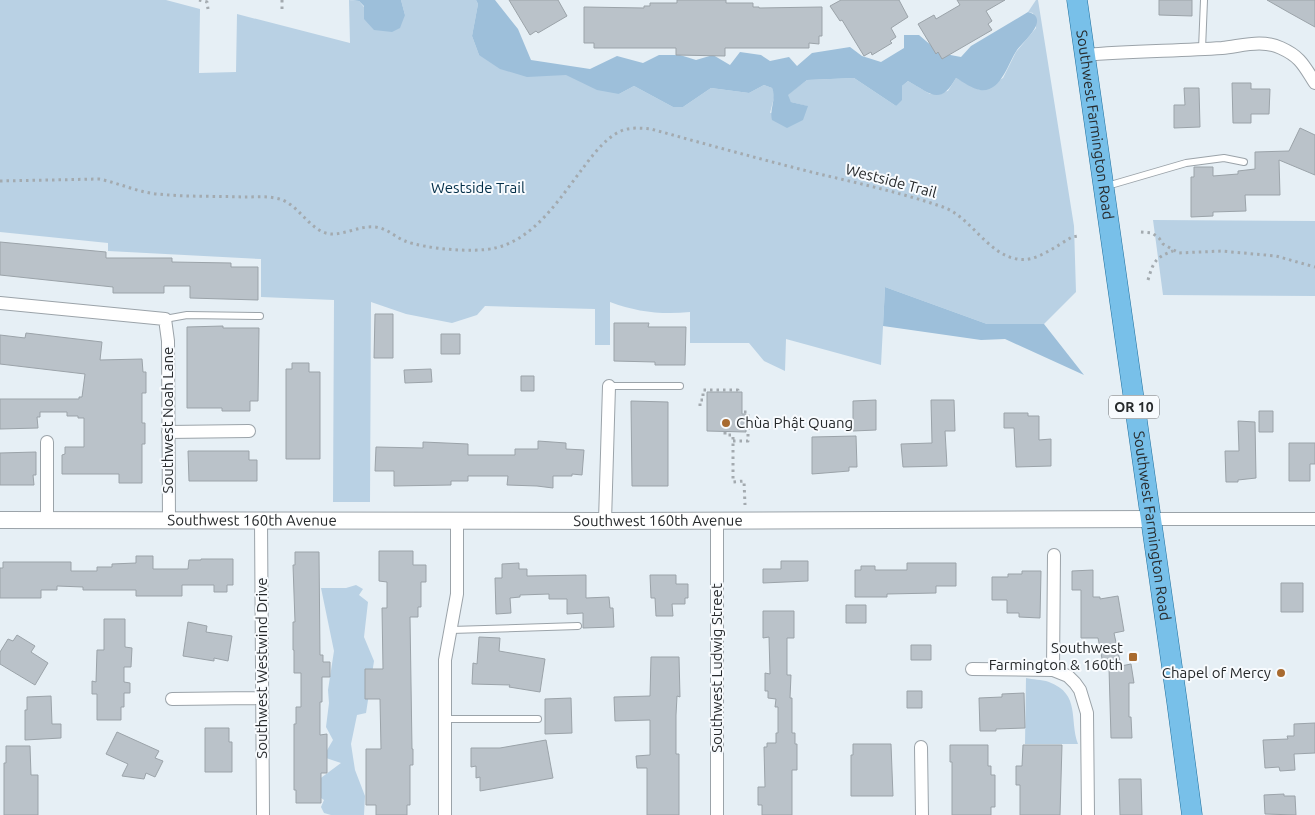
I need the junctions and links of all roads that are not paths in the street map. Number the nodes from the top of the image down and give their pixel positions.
1 (1077, 0) edge
2 (1204, 0) edge
3 (1202, 49) junction
4 (1084, 55) junction
5 (1315, 83) edge
6 (1244, 162) dead end
7 (1103, 187) junction
8 (0, 303) edge
9 (260, 316) dead end
10 (165, 319) junction
11 (609, 386) joint
12 (680, 386) dead end
13 (249, 431) dead end
14 (168, 432) junction
15 (47, 442) dead end
16 (1151, 519) junction
17 (1315, 519) edge
18 (0, 520) edge
19 (47, 520) junction
20 (169, 520) junction
21 (261, 521) junction
22 (456, 521) junction
23 (605, 521) junction
24 (716, 521) junction
25 (1054, 555) dead end
26 (578, 626) dead end
27 (451, 630) junction
28 (972, 668) dead end
29 (1052, 670) junction
30 (262, 698) junction
31 (172, 699) dead end
32 (445, 719) junction
33 (538, 719) dead end
34 (921, 746) dead end
35 (263, 815) edge
36 (445, 815) edge
37 (717, 815) edge
38 (922, 815) edge
39 (1088, 815) edge
40 (1192, 815) edge

1 - 4 main road, Southwest Farmington Road / OR 10
2 - 3 lane
3 - 4 street
3 - 5 street
4 - 7 main road, Southwest Farmington Road / OR 10
6 - 7 lane
7 - 16 main road, Southwest Farmington Road / OR 10
8 - 10 street
9 - 10 lane
10 - 14 street, Southwest Noah Lane
11 - 12 lane
11 - 23 street
13 - 14 street
14 - 20 street, Southwest Noah Lane
15 - 19 street
16 - 17 street, Southwest 160th Avenue
16 - 24 street, Southwest 160th Avenue
16 - 40 main road, Southwest Farmington Road / OR 10
18 - 19 street, Southwest 160th Avenue
19 - 20 street, Southwest 160th Avenue
20 - 21 street, Southwest 160th Avenue
21 - 22 street, Southwest 160th Avenue
21 - 30 street, Southwest Westwind Drive
22 - 23 street, Southwest 160th Avenue
22 - 27 street
23 - 24 street, Southwest 160th Avenue
24 - 37 street, Southwest Ludwig Street
25 - 29 street
26 - 27 lane
27 - 32 street
28 - 29 street
29 - 39 street
30 - 31 street
30 - 35 street, Southwest Westwind Drive
32 - 33 lane
32 - 36 street
34 - 38 street

